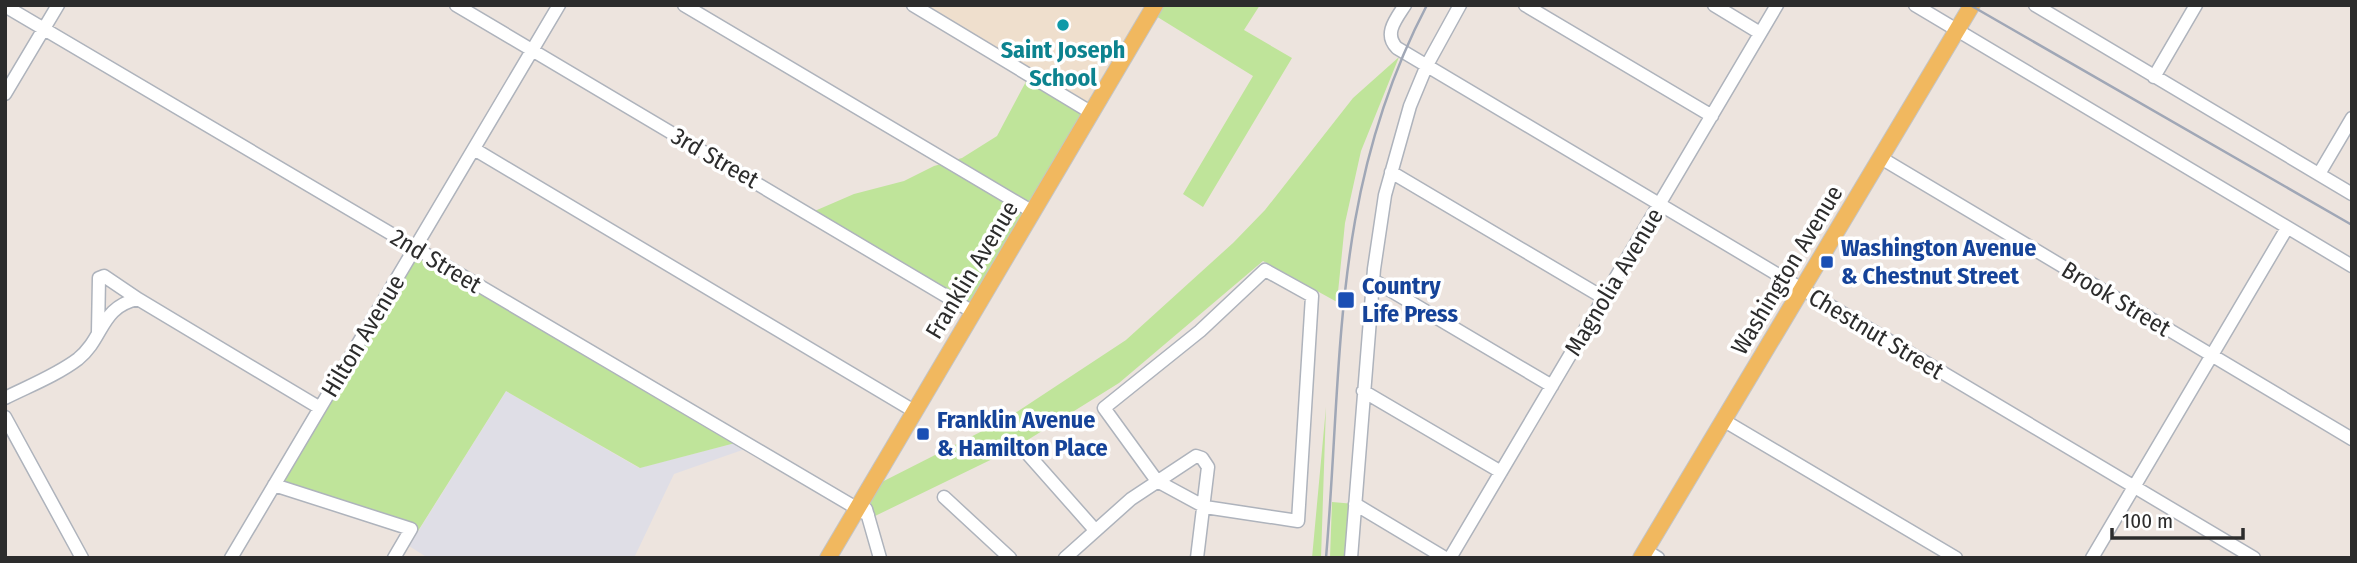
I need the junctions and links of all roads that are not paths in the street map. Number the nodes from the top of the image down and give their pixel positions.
1 (58, 5) edge
2 (456, 5) edge
3 (559, 5) edge
4 (684, 5) edge
5 (913, 5) edge
6 (1156, 5) edge
7 (1405, 5) edge
8 (1460, 5) edge
9 (1525, 5) edge
10 (1714, 5) edge
11 (1777, 5) edge
12 (1915, 5) edge
13 (1972, 5) edge
14 (2035, 5) edge
15 (2196, 5) edge
16 (5, 6) edge
17 (44, 29) junction
18 (1958, 30) junction
19 (1760, 33) junction
20 (532, 50) junction
21 (1427, 65) junction
22 (2154, 77) junction
23 (5, 94) edge
24 (1092, 113) junction
25 (1712, 116) junction
26 (2352, 118) edge
27 (474, 149) junction
28 (1881, 158) junction
29 (1391, 172) junction
30 (2319, 174) junction
31 (2352, 194) edge
32 (1659, 205) junction
33 (1033, 212) junction
34 (2287, 228) junction
35 (414, 249) junction
36 (2352, 266) edge
37 (1373, 280) junction
38 (1800, 289) junction
39 (138, 299) junction
40 (1604, 299) junction
41 (973, 312) junction
42 (98, 332) junction
43 (2211, 356) junction
44 (1552, 386) junction
45 (1363, 391) junction
46 (5, 398) edge
47 (320, 408) junction
48 (914, 411) junction
49 (5, 417) edge
50 (1723, 420) junction
51 (9, 431) edge
52 (2352, 439) edge
53 (1026, 452) dead end
54 (1501, 472) junction
55 (1157, 481) junction
56 (274, 485) junction
57 (2134, 487) junction
58 (944, 497) dead end
59 (1355, 504) junction
60 (1205, 507) junction
61 (862, 508) junction
62 (1095, 530) junction
63 (1648, 555) edge
64 (82, 558) edge
65 (231, 558) edge
66 (394, 558) edge
67 (828, 558) edge
68 (880, 558) edge
69 (1010, 558) edge
70 (1065, 558) edge
71 (1197, 558) edge
72 (1351, 558) edge
73 (1448, 558) edge
74 (1956, 558) edge
75 (2092, 558) edge
76 (2254, 558) edge

1 - 17 street
2 - 20 street, 3rd Street
3 - 20 street, Hilton Avenue
4 - 33 street
5 - 24 street
6 - 24 main road, Franklin Avenue
7 - 21 street, Chestnut Street
8 - 21 street
9 - 25 street
10 - 19 street
11 - 19 street, Magnolia Avenue
12 - 18 street
13 - 18 main road, Washington Avenue
14 - 22 street
15 - 22 street
16 - 17 street, 2nd Street
17 - 23 street
17 - 35 street, 2nd Street
18 - 28 main road, Washington Avenue
18 - 34 street
19 - 25 street, Magnolia Avenue
20 - 27 street, Hilton Avenue
20 - 41 street, 3rd Street
21 - 29 street
21 - 32 street, Chestnut Street
22 - 30 street
24 - 33 main road, Franklin Avenue
25 - 32 street, Magnolia Avenue
26 - 30 street
27 - 35 street, Hilton Avenue
27 - 48 street
28 - 38 main road, Washington Avenue
28 - 43 street, Brook Street
29 - 37 street
29 - 40 street
30 - 31 street
32 - 38 street, Chestnut Street
32 - 40 street, Magnolia Avenue
33 - 41 main road, Franklin Avenue
34 - 36 street
34 - 43 street
35 - 47 street, Hilton Avenue
35 - 61 street, 2nd Street
37 - 44 street
37 - 45 street
38 - 50 main road, Washington Avenue
38 - 57 street, Chestnut Street
39 - 42 street
39 - 42 street
39 - 47 street
40 - 44 street, Magnolia Avenue
41 - 48 main road, Franklin Avenue
42 - 46 street
43 - 52 street, Brook Street
43 - 57 street
44 - 54 street, Magnolia Avenue
45 - 54 street
45 - 59 street
47 - 56 street, Hilton Avenue
48 - 61 main road, Franklin Avenue
49 - 51 street
50 - 63 main road, Washington Avenue
50 - 74 street
51 - 64 street
53 - 62 street
54 - 73 street, Magnolia Avenue
55 - 60 street
55 - 60 street
55 - 60 street
55 - 62 street
56 - 65 street, Hilton Avenue
56 - 66 street
57 - 75 street
57 - 76 street, Chestnut Street
58 - 69 street
59 - 72 street
59 - 73 street
60 - 71 street
61 - 67 main road, Franklin Avenue
61 - 68 street
62 - 70 street

